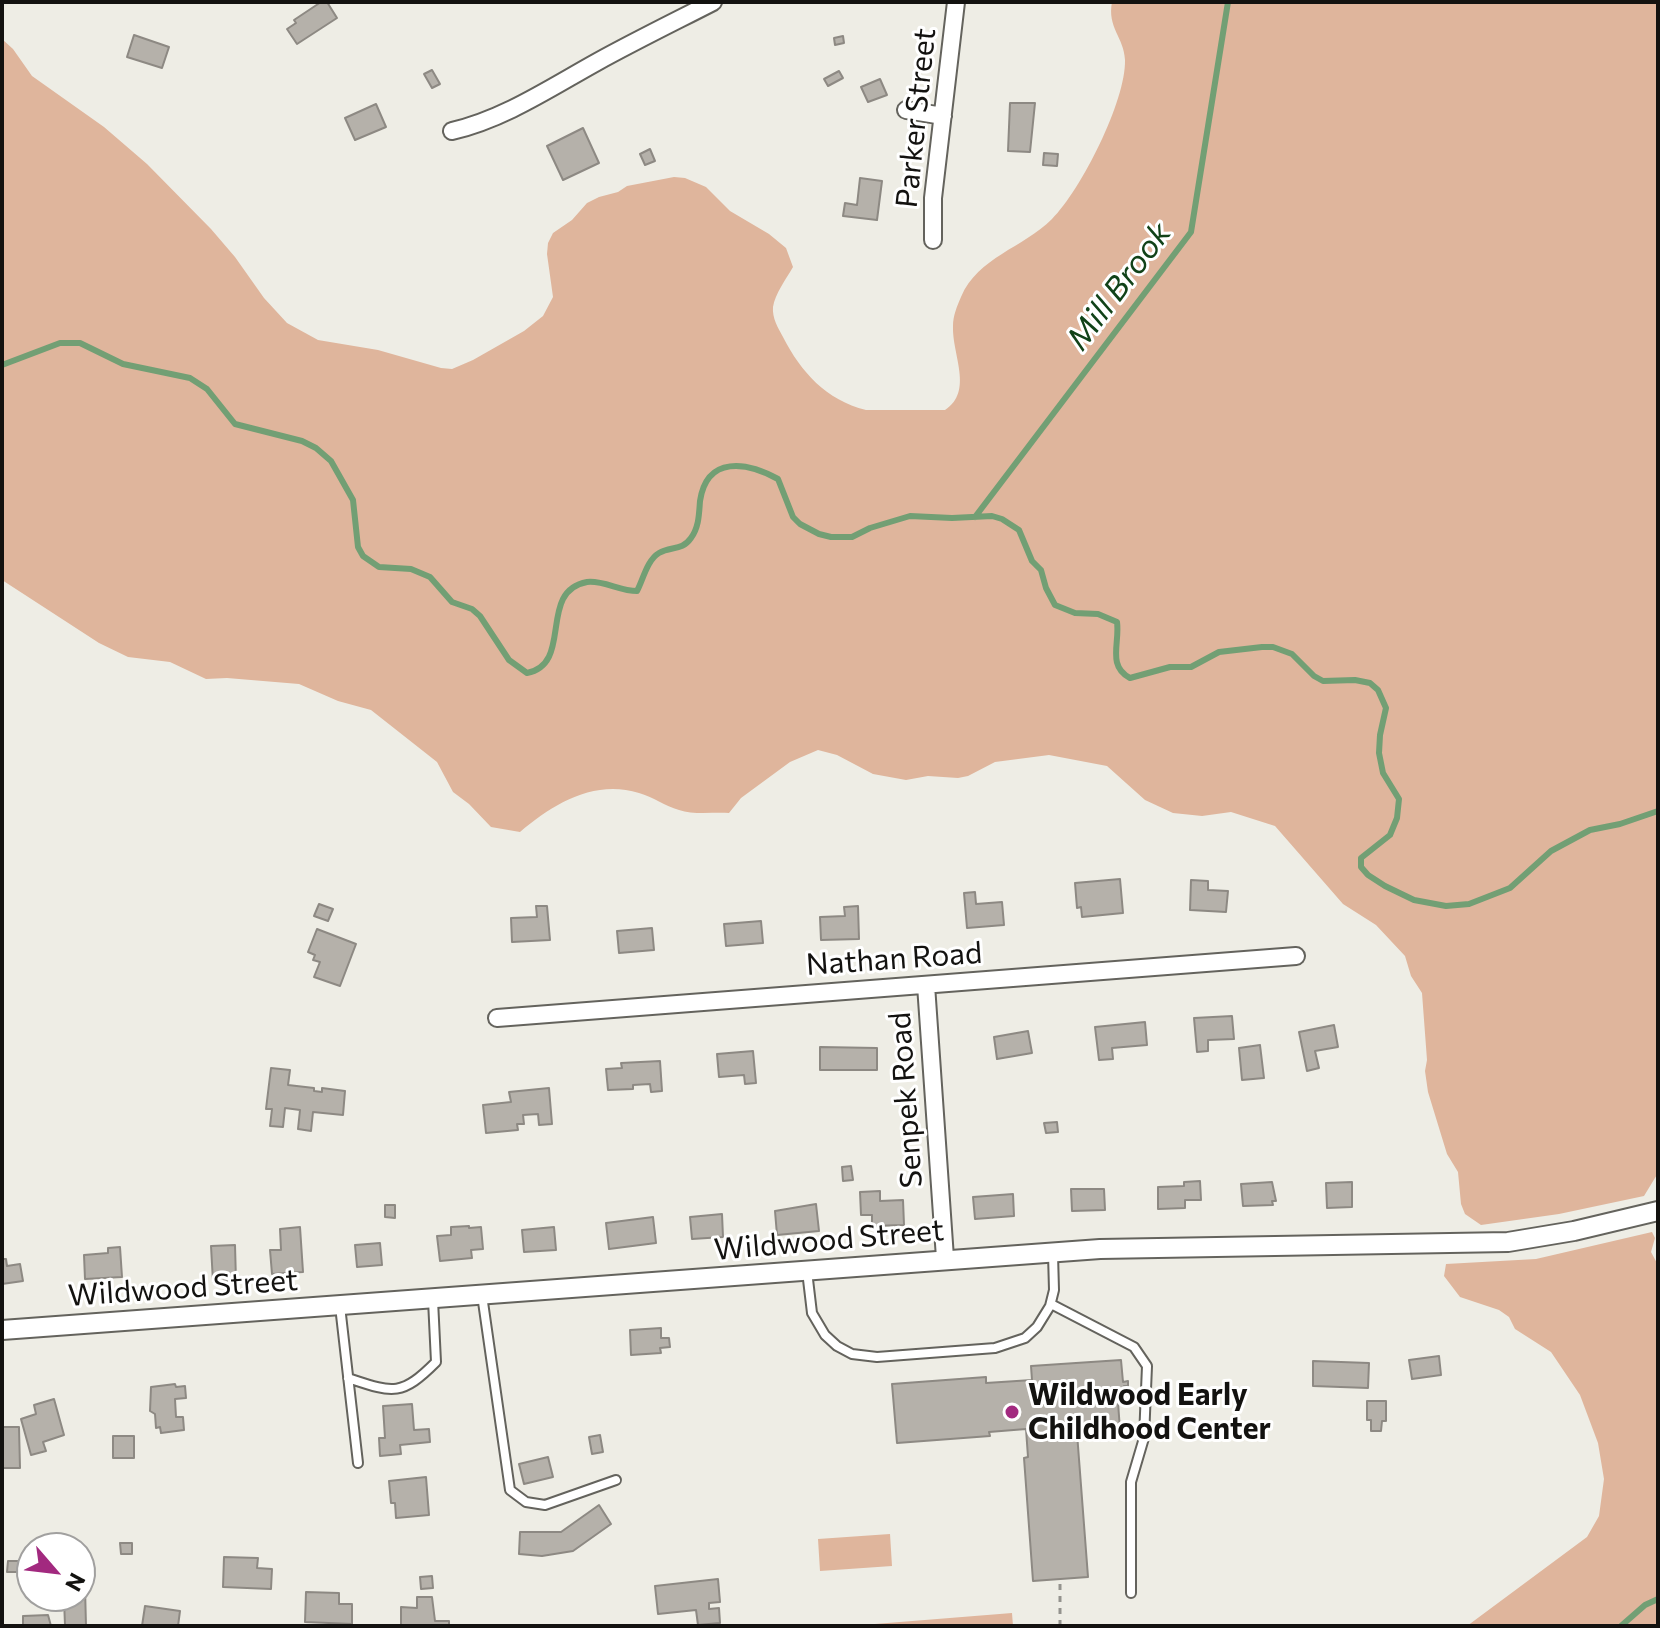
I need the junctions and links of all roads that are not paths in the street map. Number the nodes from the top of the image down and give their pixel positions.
1 (713, 2) edge
2 (956, 2) edge
3 (906, 110) dead end
4 (943, 116) junction
5 (452, 131) dead end
6 (933, 240) dead end
7 (1296, 956) dead end
8 (926, 985) junction
9 (497, 1018) dead end
10 (1658, 1211) edge
11 (1053, 1252) junction
12 (945, 1258) junction
13 (807, 1270) junction
14 (482, 1295) junction
15 (433, 1299) junction
16 (1051, 1304) junction
17 (340, 1306) junction
18 (2, 1330) edge
19 (348, 1378) junction
20 (358, 1463) dead end
21 (616, 1480) dead end
22 (1131, 1593) dead end

1 - 5 street
2 - 4 street, Parker Street
3 - 4 street
4 - 6 street, Parker Street
7 - 8 street, Nathan Road
8 - 9 street, Nathan Road
8 - 12 street, Senpek Road
10 - 11 street, Wildwood Street
11 - 12 street, Wildwood Street
11 - 16 lane
12 - 13 street, Wildwood Street
13 - 14 street, Wildwood Street
13 - 16 lane
14 - 15 street, Wildwood Street
14 - 21 lane
15 - 17 street, Wildwood Street
15 - 19 lane
16 - 22 lane
17 - 18 street, Wildwood Street
17 - 19 lane
19 - 20 lane

